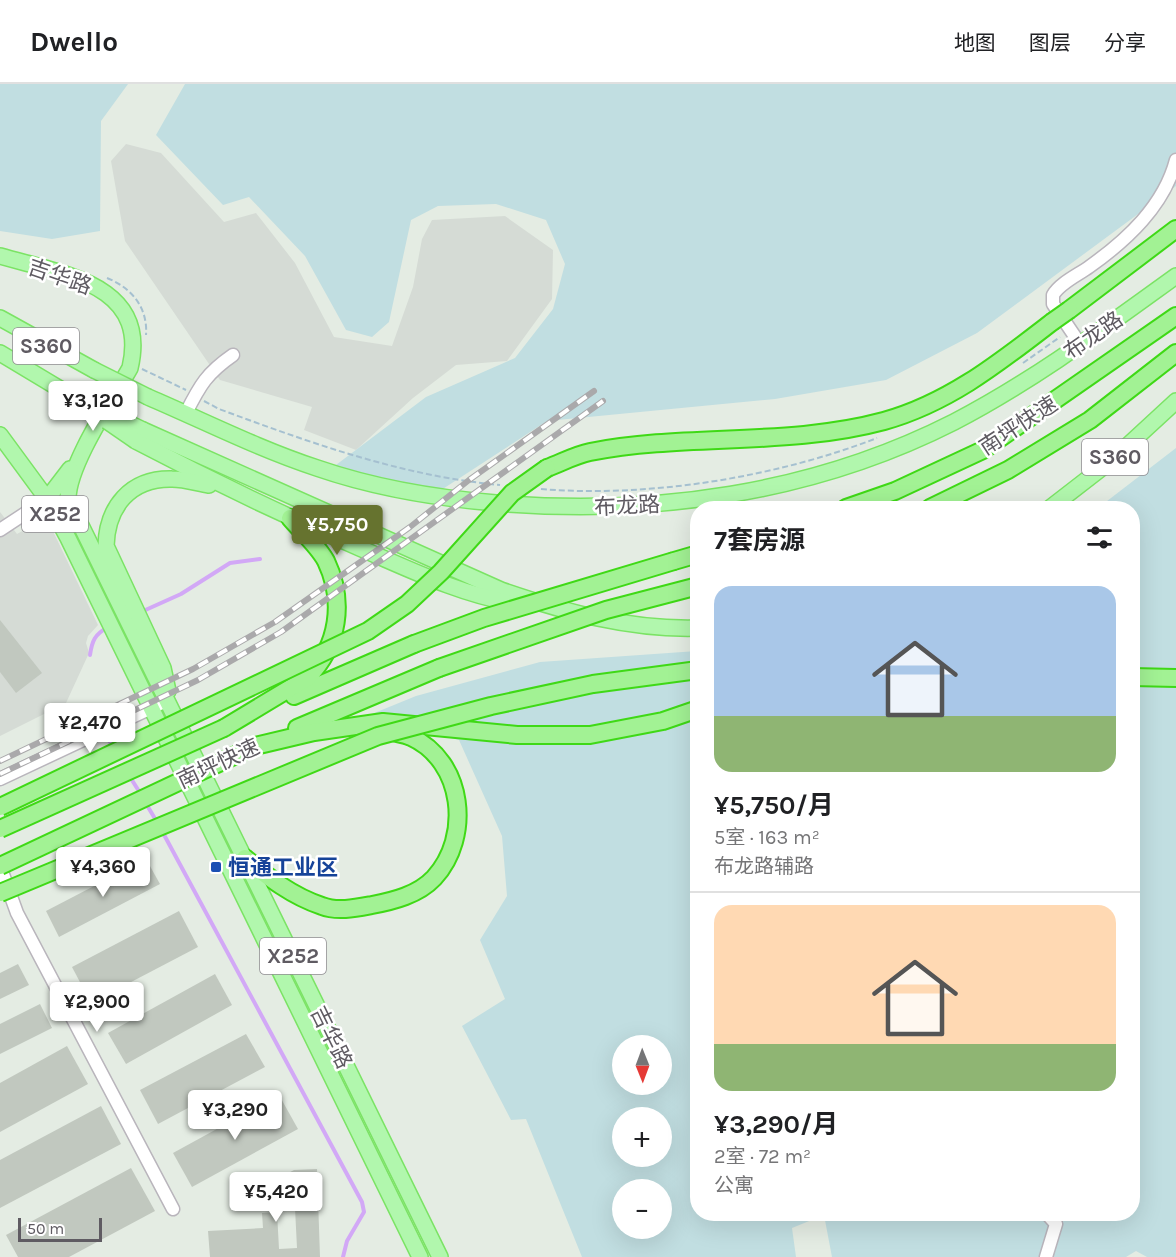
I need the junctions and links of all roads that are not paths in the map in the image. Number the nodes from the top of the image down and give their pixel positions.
1 (1176, 160) edge
2 (1176, 229) edge
3 (0, 256) edge
4 (1176, 276) edge
5 (1176, 316) edge
6 (0, 318) edge
7 (1080, 344) junction
8 (0, 353) edge
9 (1176, 353) edge
10 (233, 355) dead end
11 (1176, 401) edge
12 (186, 413) junction
13 (0, 435) edge
14 (140, 435) junction
15 (79, 462) junction
16 (223, 487) junction
17 (46, 499) junction
18 (690, 501) edge
19 (693, 501) edge
20 (866, 501) edge
21 (944, 501) edge
22 (1059, 501) edge
23 (290, 518) junction
24 (0, 530) edge
25 (690, 556) edge
26 (690, 588) edge
27 (120, 592) junction
28 (560, 611) junction
29 (690, 628) edge
30 (690, 671) edge
31 (1140, 676) edge
32 (1176, 678) edge
33 (166, 700) junction
34 (150, 709) junction
35 (690, 712) edge
36 (224, 728) junction
37 (349, 729) junction
38 (255, 746) junction
39 (0, 779) edge
40 (0, 807) edge
41 (0, 829) edge
42 (245, 858) junction
43 (0, 866) edge
44 (0, 892) edge
45 (172, 1209) dead end
46 (1053, 1221) edge
47 (420, 1257) edge
48 (440, 1257) edge
49 (1046, 1257) edge

1 - 7 street
2 - 40 highway, bridge
3 - 15 main road, 吉华路 / X252
4 - 7 main road, 布龙路 / S360
5 - 20 highway, 南坪快速
6 - 12 main road, 布龙路 / S360, bridge
7 - 19 main road, 布龙路 / S360
8 - 14 main road, S360, bridge
9 - 21 highway, 南坪快速
10 - 12 street
11 - 22 main road, S360
12 - 18 main road, 布龙路 / S360
13 - 17 main road, X252
14 - 16 main road
14 - 28 main road
15 - 17 main road
15 - 27 main road, 吉华路 / X252
16 - 23 main road
16 - 27 main road
17 - 24 street
17 - 34 main road, 吉华路 / X252
23 - 28 main road
23 - 36 highway
25 - 36 highway, 南坪快速, bridge
26 - 38 highway, 南坪快速, bridge
27 - 33 main road, 吉华路 / X252
28 - 29 main road
30 - 44 highway, bridge
31 - 32 highway
33 - 34 street
33 - 42 main road, 吉华路 / X252
34 - 39 street
34 - 47 main road, 吉华路 / X252
35 - 37 highway
36 - 41 highway, 南坪快速, bridge
37 - 38 highway
37 - 42 highway
38 - 43 highway, 南坪快速, bridge
42 - 48 main road, 吉华路 / X252
43 - 45 street
46 - 49 street

